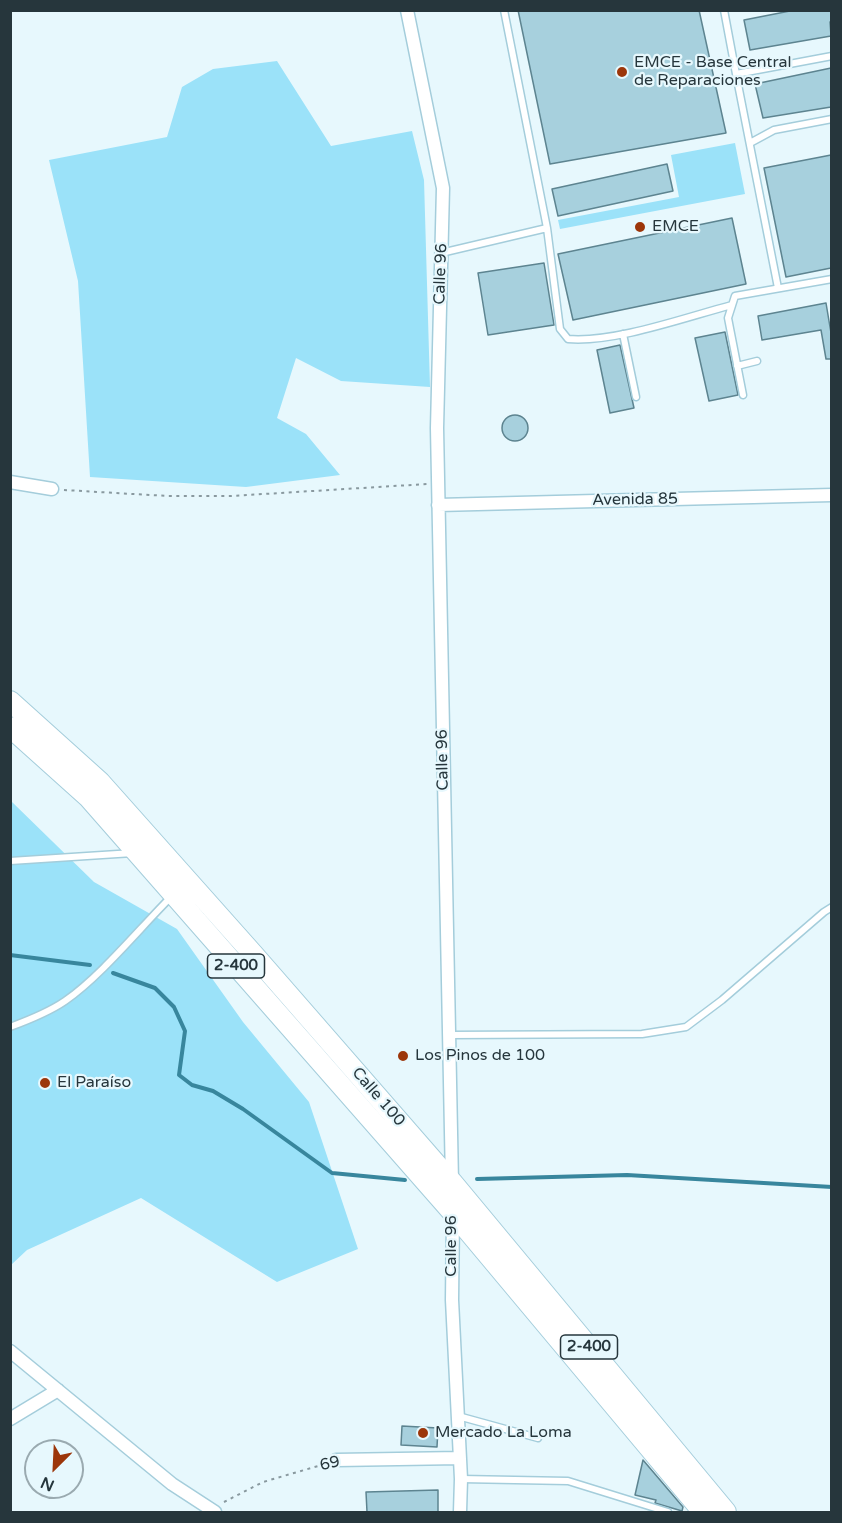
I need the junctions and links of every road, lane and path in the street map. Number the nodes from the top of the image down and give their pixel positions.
1 (407, 10) edge
2 (504, 10) edge
3 (724, 10) edge
4 (831, 56) edge
5 (736, 74) junction
6 (831, 119) edge
7 (750, 143) junction
8 (547, 228) junction
9 (441, 253) junction
10 (831, 279) edge
11 (778, 288) junction
12 (732, 305) junction
13 (623, 334) junction
14 (757, 361) dead end
15 (737, 366) junction
16 (742, 395) dead end
17 (636, 397) dead end
18 (10, 482) edge
19 (437, 484) junction
20 (52, 489) joint
21 (831, 495) edge
22 (438, 505) junction
23 (10, 701) edge
24 (10, 727) edge
25 (136, 852) junction
26 (10, 861) edge
27 (173, 894) junction
28 (831, 908) edge
29 (10, 1027) edge
30 (449, 1035) junction
31 (452, 1182) junction
32 (453, 1213) junction
33 (10, 1351) edge
34 (58, 1390) junction
35 (458, 1416) junction
36 (10, 1419) edge
37 (538, 1437) dead end
38 (460, 1458) junction
39 (336, 1460) joint
40 (461, 1479) junction
41 (212, 1511) edge
42 (460, 1512) edge
43 (668, 1512) edge
44 (703, 1512) edge
45 (726, 1512) edge

1 - 9 street, Calle 96
2 - 8 lane
3 - 5 lane
4 - 5 lane
5 - 7 lane
6 - 7 lane
7 - 11 lane
8 - 9 lane
8 - 13 lane
9 - 19 street, Calle 96
10 - 11 lane
11 - 12 lane
12 - 13 lane
12 - 15 lane
13 - 17 lane
14 - 15 lane
15 - 16 lane
18 - 20 street
19 - 20 path
19 - 22 street, Calle 96
21 - 22 street, Avenida 85
22 - 30 street, Calle 96
23 - 31 highway, Calle 100 / 2-400
24 - 25 highway, Calle 100 / 2-400
25 - 26 lane
25 - 27 highway, Calle 100 / 2-400
27 - 29 lane
27 - 32 highway, Calle 100 / 2-400
28 - 30 lane
30 - 31 street, Calle 96
31 - 32 street, Calle 96
31 - 45 highway, Calle 100 / 2-400
32 - 35 street, Calle 96
32 - 44 highway, Calle 100 / 2-400
33 - 34 street
34 - 36 street
34 - 41 street
35 - 37 lane
35 - 38 street, Calle 96
38 - 39 street, 69
38 - 40 street, Calle 96
39 - 41 path, 69
40 - 42 street, Calle 96
40 - 43 lane

